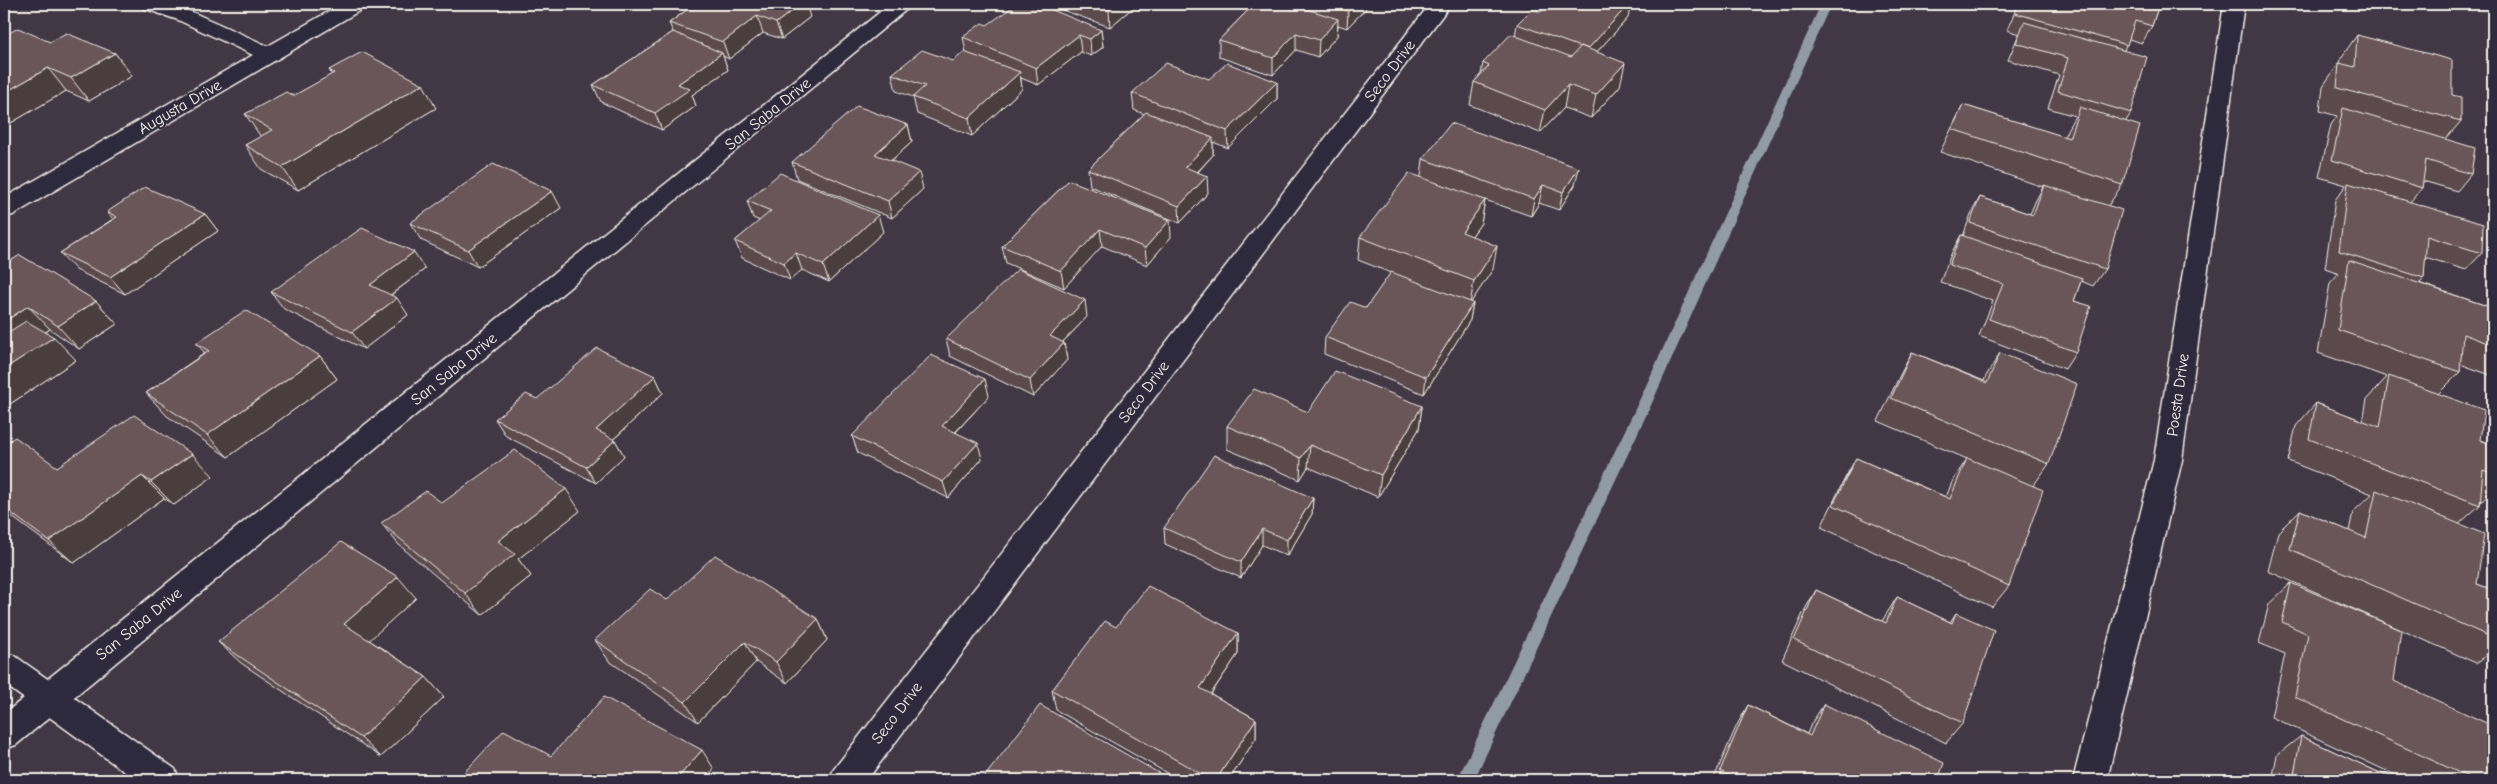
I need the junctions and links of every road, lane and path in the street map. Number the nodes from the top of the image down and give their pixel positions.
1 (150, 4) edge
2 (357, 4) edge
3 (903, 4) edge
4 (1441, 4) edge
5 (2234, 4) edge
6 (269, 55) junction
7 (4, 209) edge
8 (4, 666) edge
9 (48, 698) junction
10 (4, 734) edge
11 (163, 780) edge
12 (846, 780) edge
13 (2090, 780) edge

1 - 6 street
2 - 6 street, Augusta Drive
3 - 9 street, San Saba Drive
4 - 12 street, Seco Drive
5 - 13 street, Poesta Drive
6 - 7 street, Augusta Drive
8 - 9 street
9 - 10 street, San Saba Drive
9 - 11 street

